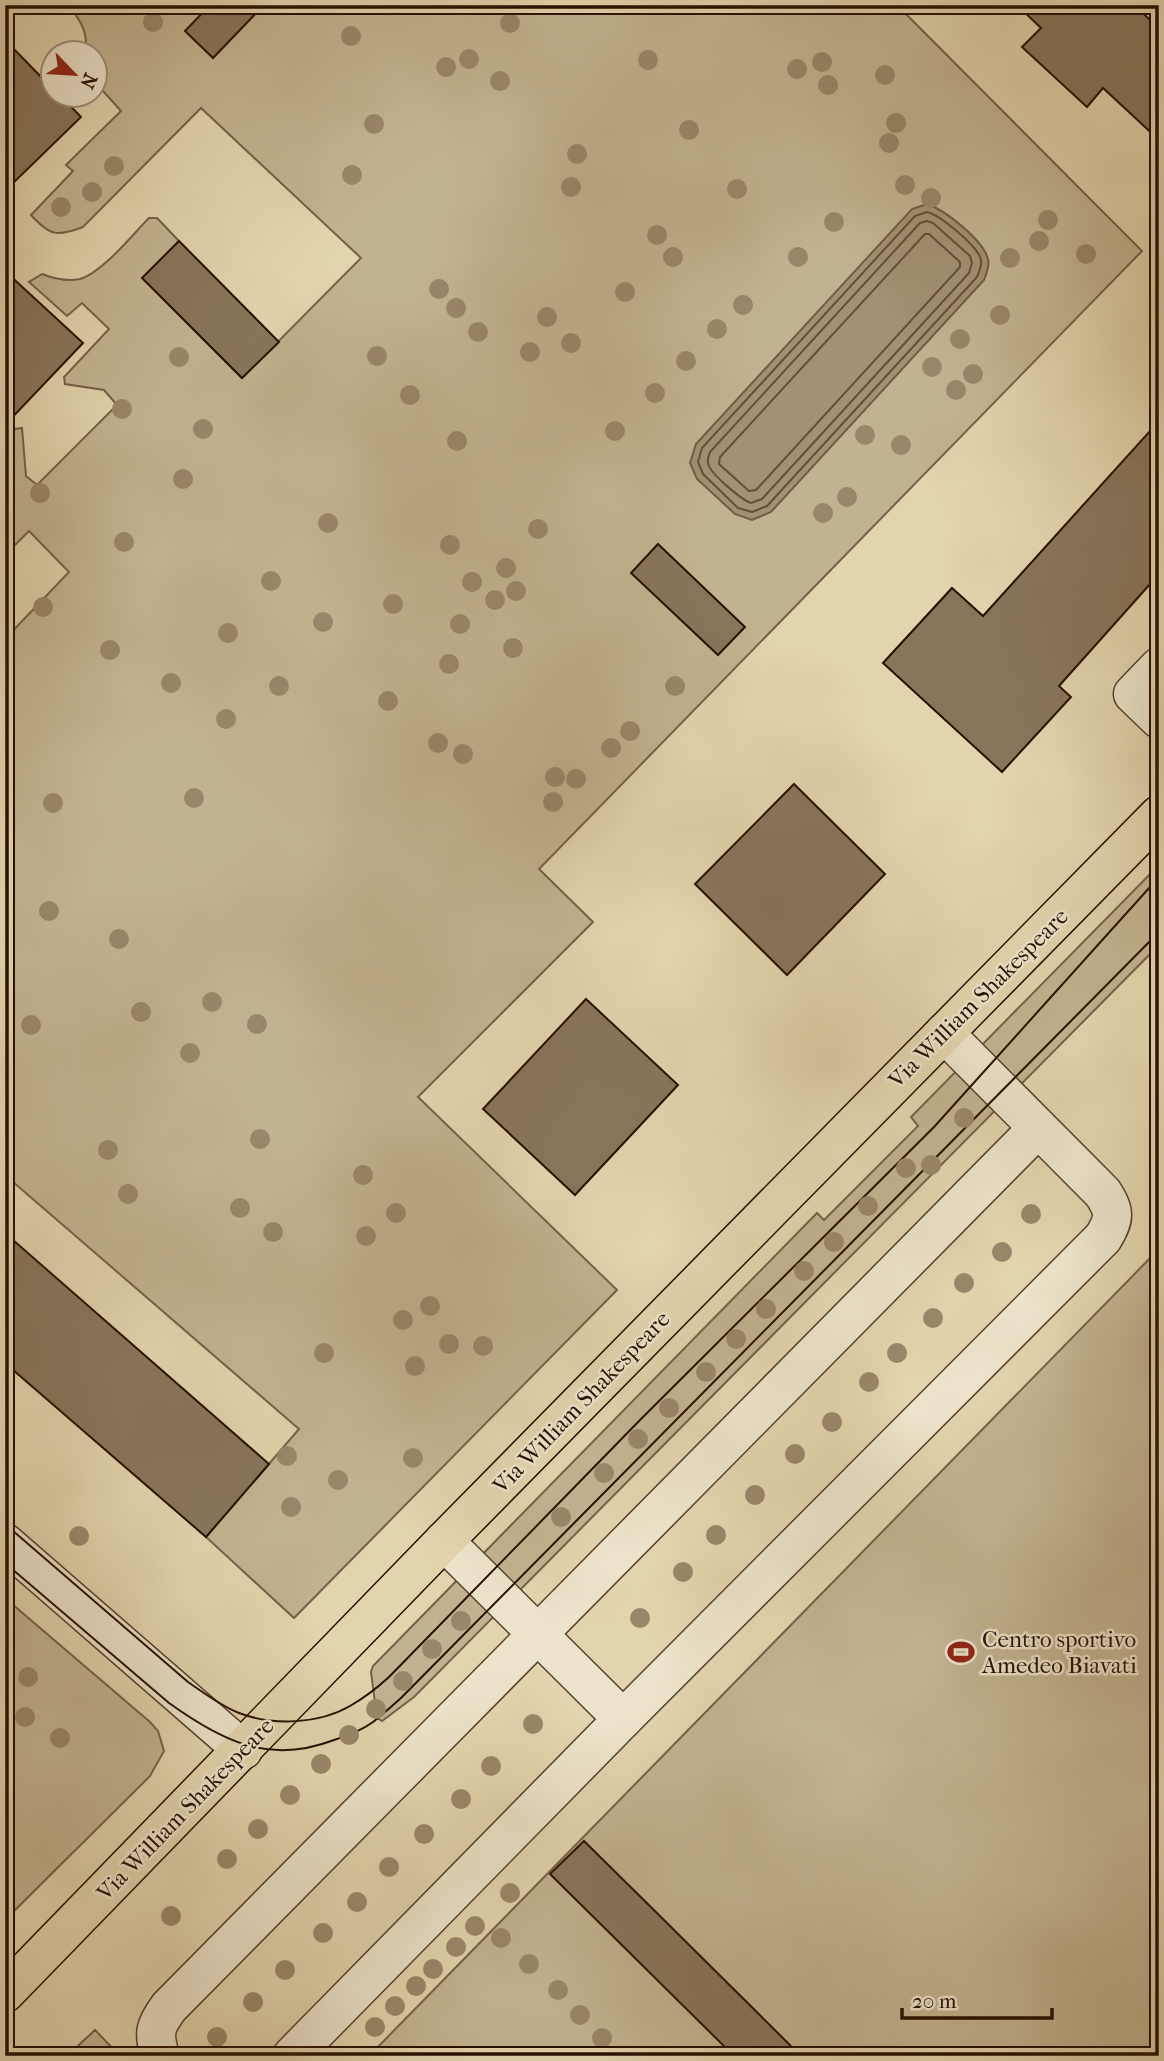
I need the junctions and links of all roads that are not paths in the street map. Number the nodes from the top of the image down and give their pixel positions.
1 (1159, 667) edge
2 (1159, 719) edge
3 (1159, 815) edge
4 (944, 1033) junction
5 (1038, 1128) junction
6 (444, 1541) junction
7 (5, 1543) edge
8 (537, 1633) junction
9 (623, 1719) junction
10 (243, 1750) junction
11 (5, 1993) edge
12 (160, 2056) edge
13 (292, 2056) edge

1 - 2 street
3 - 4 main road, Via William Shakespeare
4 - 5 street
4 - 6 main road, Via William Shakespeare
5 - 8 street
5 - 9 street
6 - 8 street
6 - 10 main road, Via William Shakespeare
7 - 10 street
8 - 9 street
8 - 12 street
9 - 13 street
10 - 11 main road, Via William Shakespeare

